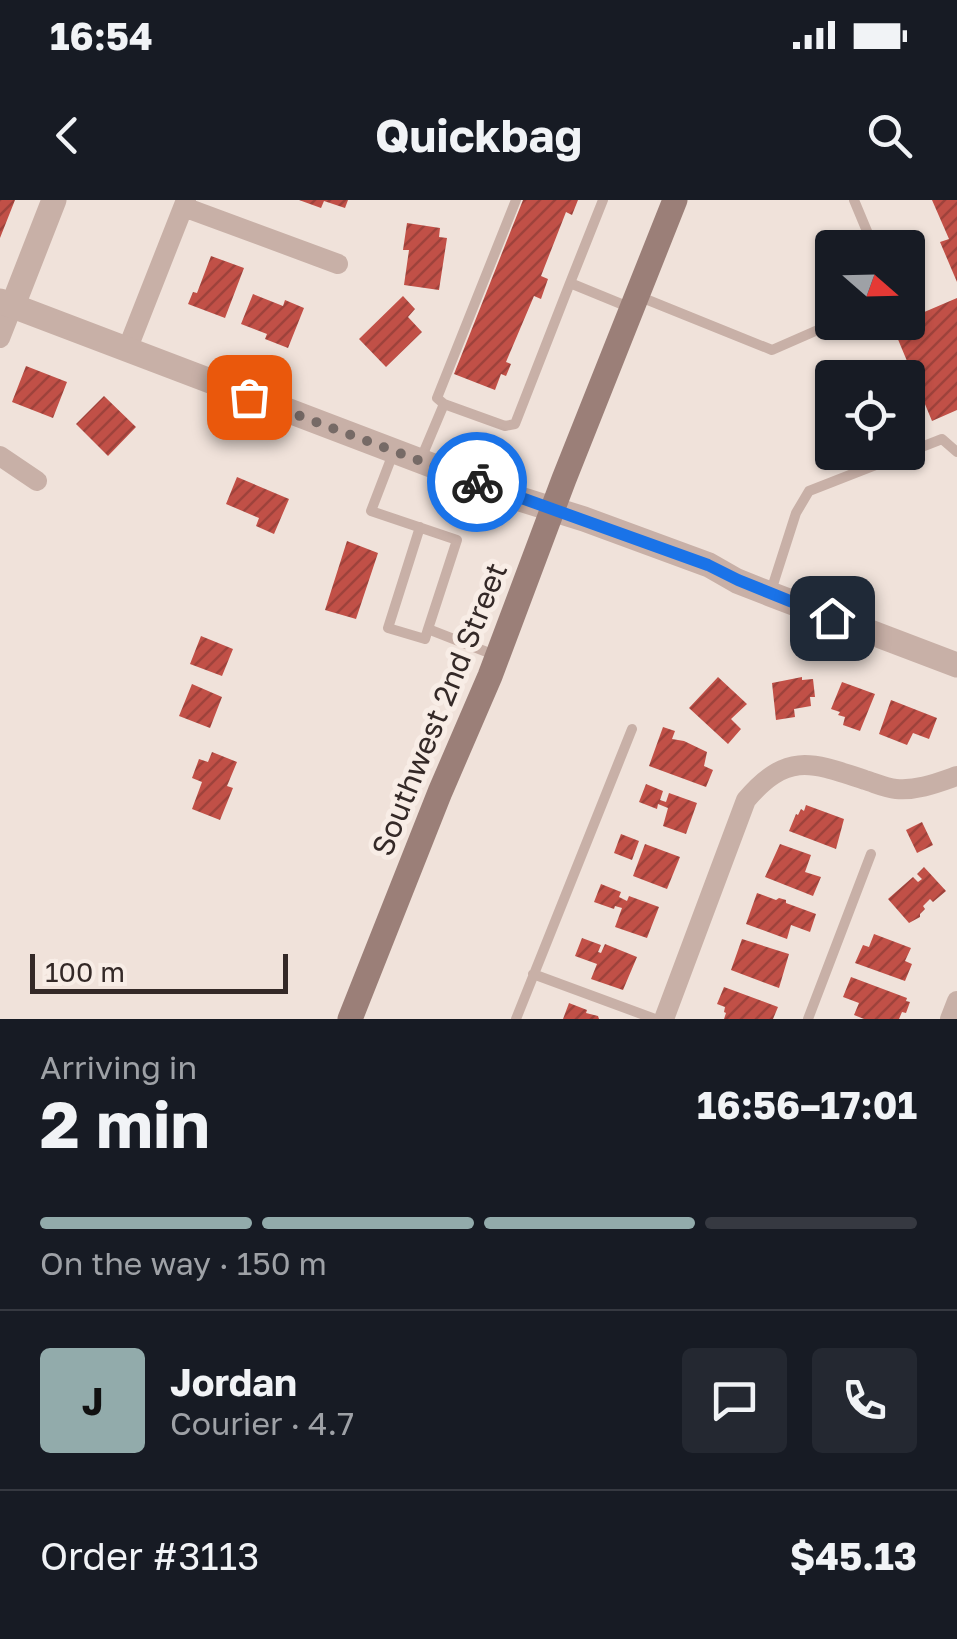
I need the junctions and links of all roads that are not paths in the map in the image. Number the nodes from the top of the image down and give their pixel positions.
1 (54, 200) edge
2 (516, 200) edge
3 (603, 200) edge
4 (675, 200) edge
5 (854, 200) edge
6 (185, 204) edge
7 (866, 230) edge
8 (338, 264) dead end
9 (570, 283) junction
10 (635, 302) junction
11 (6, 303) edge
12 (815, 331) edge
13 (0, 338) edge
14 (127, 350) junction
15 (444, 404) junction
16 (394, 450) junction
17 (957, 452) edge
18 (0, 456) edge
19 (420, 461) junction
20 (37, 481) dead end
21 (553, 509) junction
22 (420, 527) junction
23 (770, 594) junction
24 (428, 630) junction
25 (498, 656) junction
26 (957, 665) edge
27 (632, 729) dead end
28 (957, 776) edge
29 (870, 854) dead end
30 (533, 974) junction
31 (957, 1002) edge
32 (350, 1019) edge
33 (516, 1019) edge
34 (655, 1019) edge
35 (664, 1019) edge
36 (808, 1019) edge
37 (950, 1019) edge

1 - 11 street
2 - 15 lane
3 - 9 lane
4 - 10 main road, Southwest 2nd Street
5 - 7 lane
6 - 8 street
6 - 14 street
9 - 10 lane
9 - 15 lane
10 - 12 lane
10 - 21 main road, Southwest 2nd Street
11 - 13 street
11 - 14 street
14 - 16 street
15 - 19 lane
16 - 19 street
16 - 22 lane
17 - 23 lane
18 - 20 street
19 - 21 street
21 - 23 street
21 - 25 main road, Southwest 2nd Street
22 - 24 lane
22 - 24 lane
23 - 26 street
24 - 25 lane
25 - 32 main road, Southwest 2nd Street
27 - 30 lane
28 - 35 street
29 - 36 lane
30 - 33 lane
30 - 34 lane
31 - 37 street

